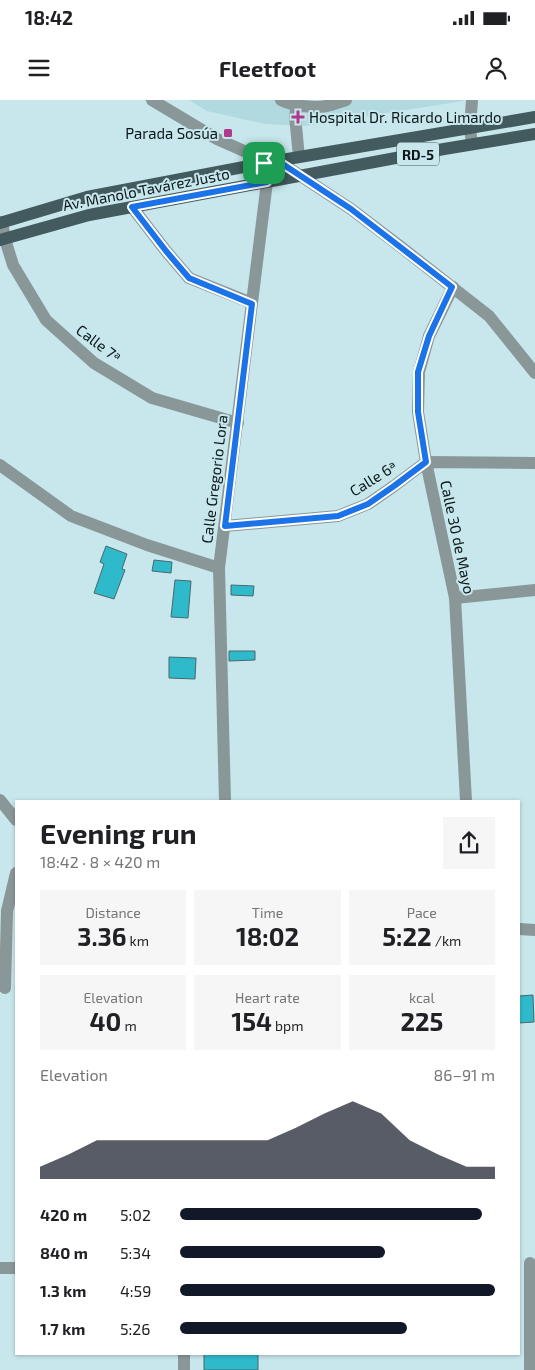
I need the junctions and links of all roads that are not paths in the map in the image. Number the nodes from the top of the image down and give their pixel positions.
1 (281, 100) edge
2 (346, 100) edge
3 (472, 100) edge
4 (157, 101) edge
5 (297, 105) junction
6 (535, 117) edge
7 (470, 128) junction
8 (441, 132) junction
9 (535, 134) edge
10 (472, 144) junction
11 (444, 149) junction
12 (299, 157) junction
13 (278, 161) junction
14 (264, 163) junction
15 (301, 176) junction
16 (267, 182) junction
17 (132, 207) junction
18 (1, 222) edge
19 (3, 239) edge
20 (452, 287) junction
21 (252, 304) junction
22 (535, 373) edge
23 (238, 423) junction
24 (426, 462) junction
25 (535, 464) edge
26 (0, 465) edge
27 (225, 526) junction
28 (219, 568) junction
29 (535, 590) edge
30 (455, 598) junction
31 (0, 800) edge
32 (225, 800) edge
33 (466, 800) edge
34 (15, 819) edge
35 (15, 877) edge
36 (520, 929) edge
37 (535, 930) edge
38 (5, 988) dead end
39 (528, 1263) edge
40 (0, 1268) edge
41 (15, 1268) edge
42 (184, 1355) edge
43 (184, 1370) edge
44 (530, 1370) edge

1 - 5 street
2 - 5 street
3 - 7 street
4 - 13 street
5 - 12 street
6 - 7 main road, Av. Manolo Tavárez Justo / RD-5
7 - 8 main road, Av. Manolo Tavárez Justo / RD-5
7 - 10 street
8 - 11 street
8 - 12 main road, Av. Manolo Tavárez Justo / RD-5
9 - 10 main road, Av. Manolo Tavárez Justo / RD-5
10 - 11 main road, Av. Manolo Tavárez Justo / RD-5
11 - 15 main road, Av. Manolo Tavárez Justo / RD-5
12 - 13 main road, Av. Manolo Tavárez Justo / RD-5
13 - 14 main road, Av. Manolo Tavárez Justo / RD-5
13 - 15 street
14 - 16 street, Calle Gregorio Lora
14 - 18 main road, Av. Manolo Tavárez Justo / RD-5
15 - 16 main road, Av. Manolo Tavárez Justo / RD-5
15 - 20 street
16 - 17 main road, Av. Manolo Tavárez Justo / RD-5
16 - 21 street, Calle Gregorio Lora
17 - 19 main road, Av. Manolo Tavárez Justo / RD-5
17 - 21 street
18 - 19 street, Calle 7ª
19 - 23 street, Calle 7ª
20 - 22 street
20 - 24 street, Calle 30 de Mayo
21 - 23 street, Calle Gregorio Lora
23 - 27 street, Calle Gregorio Lora
24 - 25 street
24 - 27 street, Calle 6ª
24 - 30 street, Calle 30 de Mayo
26 - 28 street
27 - 28 street, Calle Gregorio Lora
28 - 32 street, Calle Gregorio Lora
29 - 30 street
30 - 33 street, Calle 30 de Mayo
31 - 34 street
35 - 38 street
36 - 37 street
39 - 44 street
40 - 41 street
42 - 43 street

